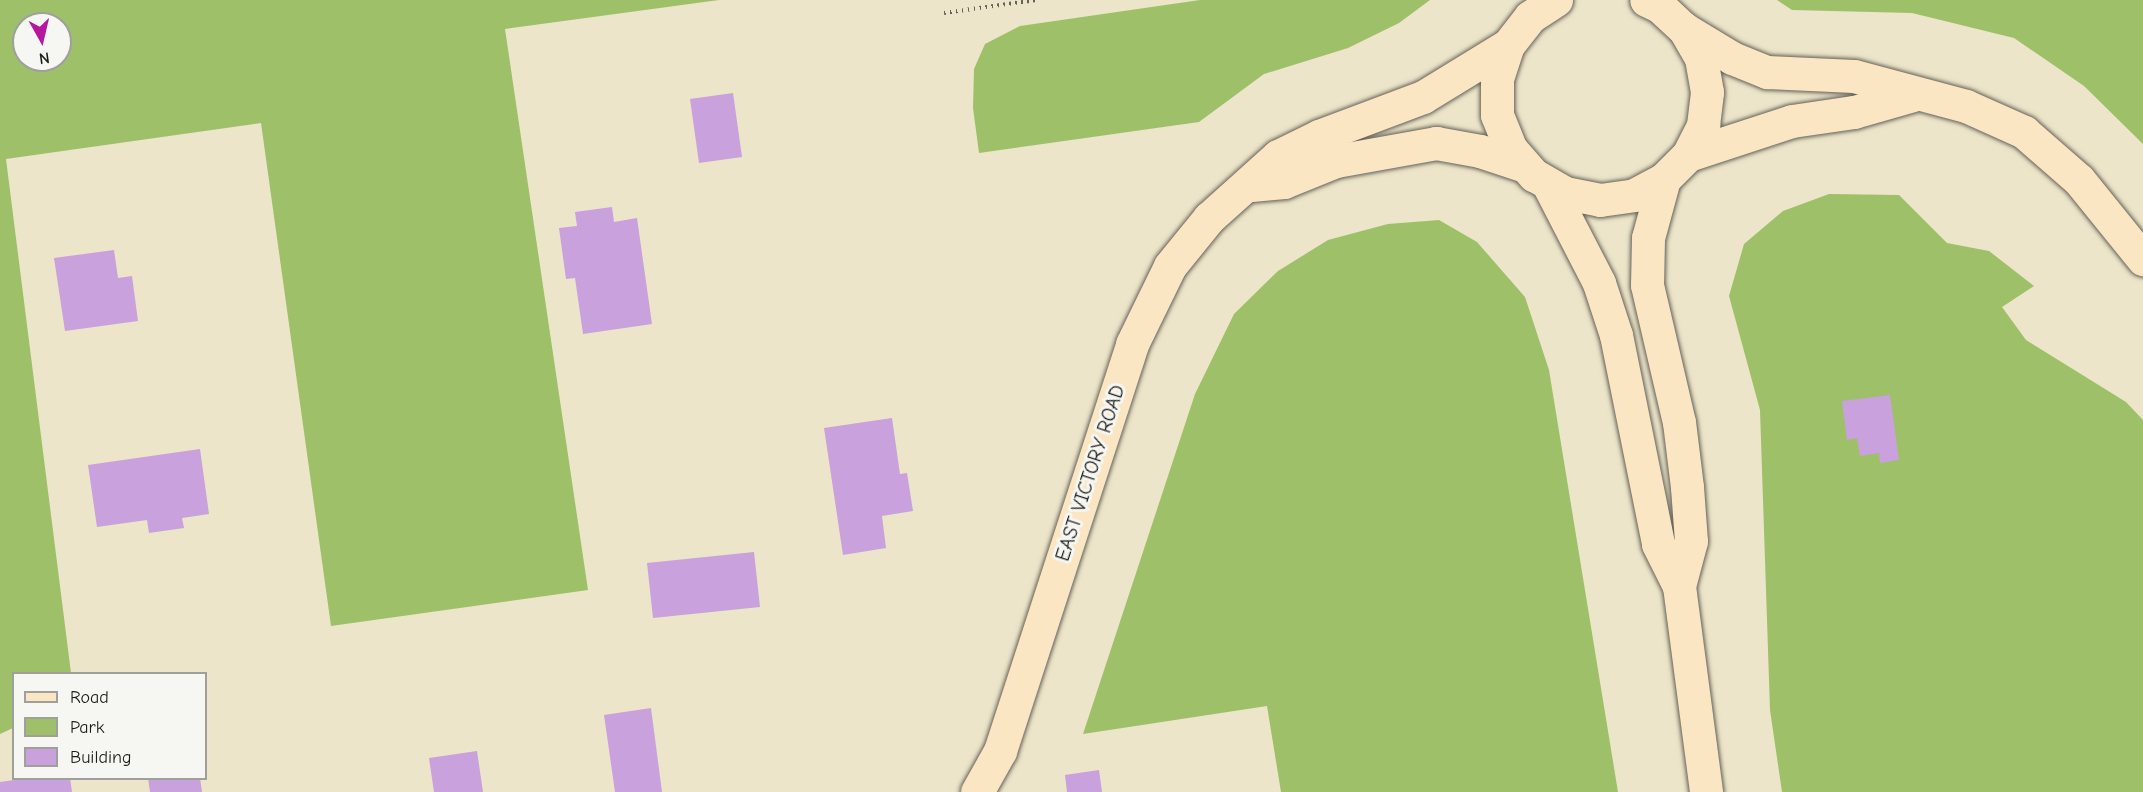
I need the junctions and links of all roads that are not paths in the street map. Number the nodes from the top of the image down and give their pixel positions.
1 (1654, 2) edge
2 (1541, 6) edge
3 (1684, 29) junction
4 (1508, 45) junction
5 (1913, 95) junction
6 (1688, 155) junction
7 (1537, 175) junction
8 (1664, 179) junction
9 (1251, 185) junction
10 (2143, 259) edge
11 (1679, 586) junction
12 (977, 792) edge
13 (1706, 792) edge

1 - 3 street
2 - 4 street
3 - 5 street
3 - 6 street
4 - 7 street
4 - 9 street, EAST VICTORY ROAD
5 - 6 street
5 - 10 street
6 - 8 street
7 - 8 street
7 - 9 street
7 - 11 street
8 - 11 street
9 - 12 street, EAST VICTORY ROAD
11 - 13 street

